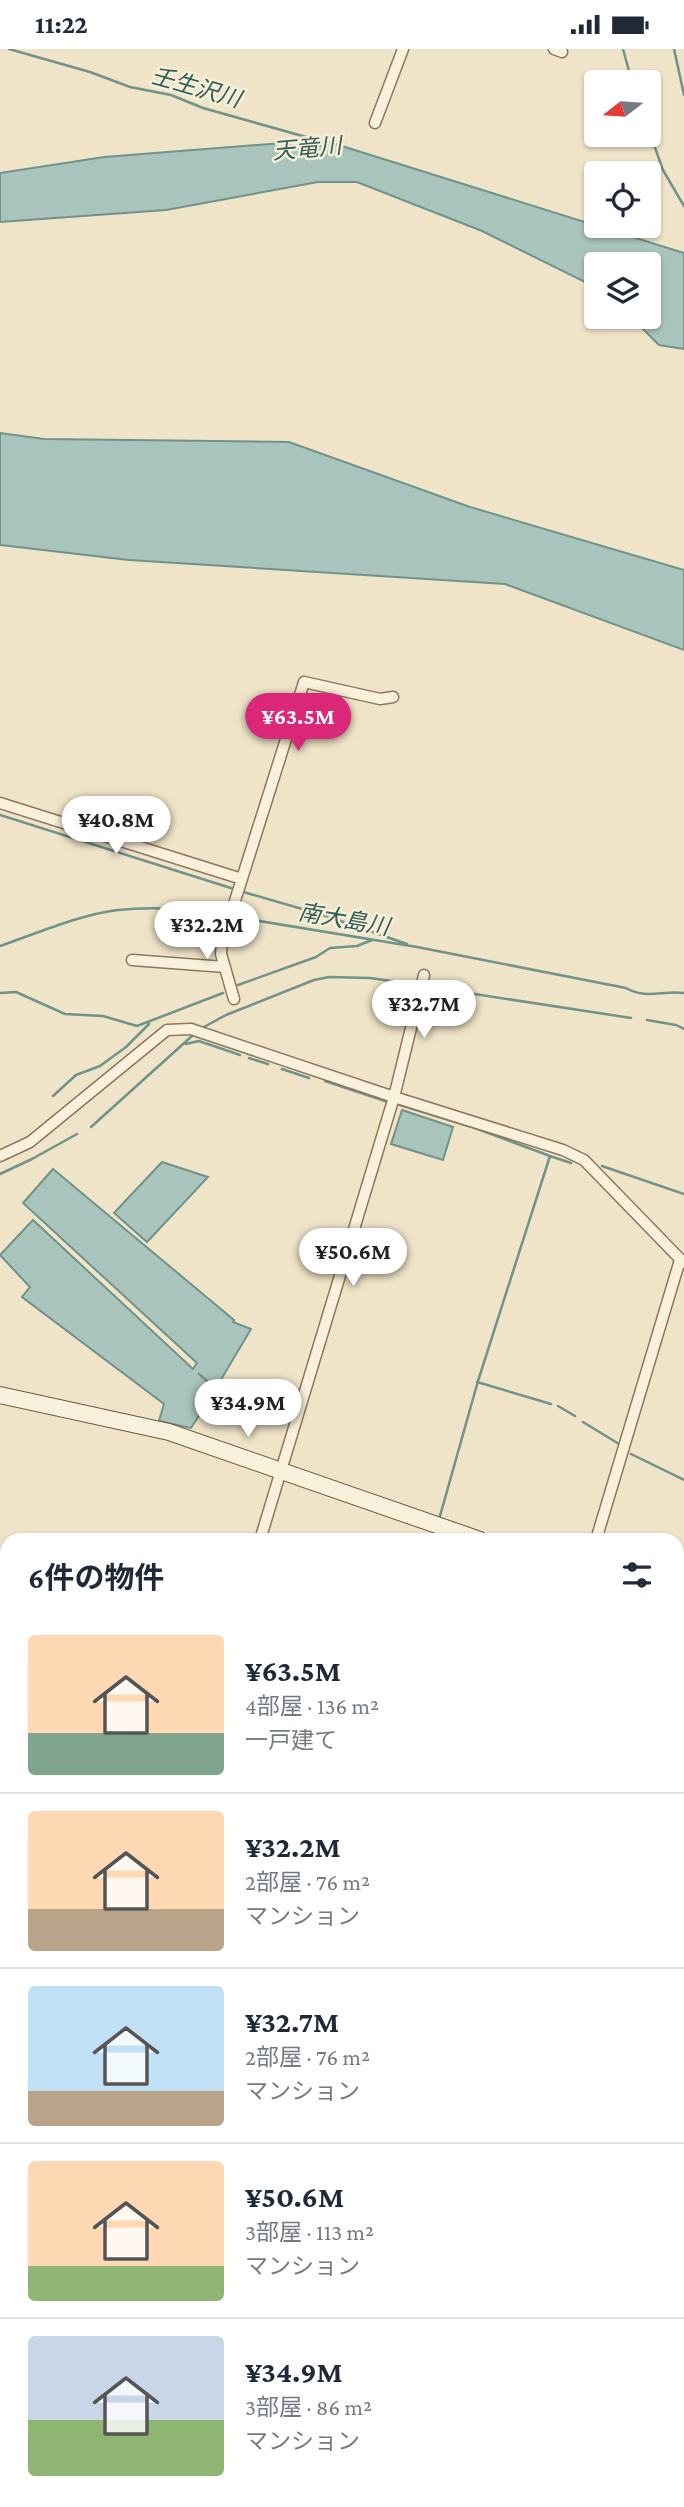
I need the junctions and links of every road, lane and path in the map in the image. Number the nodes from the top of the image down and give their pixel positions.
1 (403, 49) edge
2 (375, 123) dead end
3 (393, 697) dead end
4 (0, 803) edge
5 (241, 882) junction
6 (132, 960) dead end
7 (225, 967) junction
8 (424, 975) dead end
9 (234, 999) dead end
10 (394, 1097) junction
11 (0, 1156) edge
12 (682, 1261) edge
13 (0, 1395) edge
14 (281, 1469) junction
15 (262, 1533) edge
16 (460, 1533) edge
17 (598, 1533) edge

1 - 2 street
3 - 5 street
4 - 5 street
5 - 7 street
6 - 7 street
7 - 9 street
8 - 10 street
10 - 11 street
10 - 12 street
10 - 14 street
12 - 17 street
13 - 14 street
14 - 15 street
14 - 16 street

